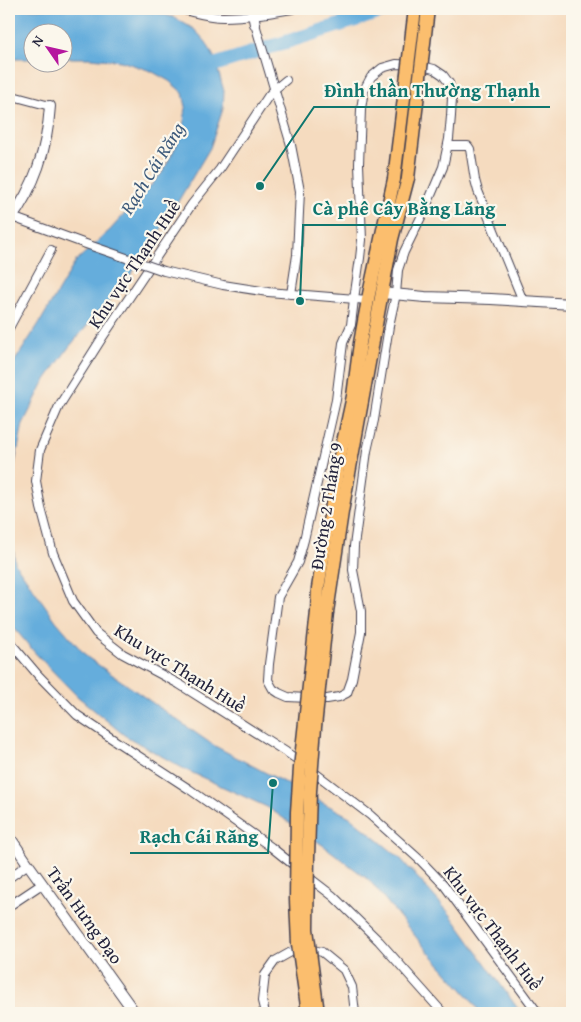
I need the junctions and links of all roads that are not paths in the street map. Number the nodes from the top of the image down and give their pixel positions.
1 (180, 9) edge
2 (292, 9) edge
3 (415, 9) edge
4 (428, 9) edge
5 (253, 16) edge
6 (286, 80) dead end
7 (272, 92) junction
8 (9, 95) edge
9 (50, 106) joint
10 (448, 146) junction
11 (11, 219) edge
12 (51, 250) dead end
13 (389, 256) junction
14 (398, 270) junction
15 (382, 293) junction
16 (291, 294) junction
17 (396, 294) junction
18 (354, 299) junction
19 (368, 300) junction
20 (523, 301) junction
21 (572, 304) edge
22 (351, 325) junction
23 (9, 328) edge
24 (359, 350) junction
25 (322, 612) junction
26 (9, 641) edge
27 (9, 836) edge
28 (28, 864) junction
29 (9, 878) edge
30 (42, 884) junction
31 (10, 904) edge
32 (136, 1013) edge
33 (265, 1013) edge
34 (308, 1013) edge
35 (318, 1013) edge
36 (355, 1013) edge
37 (442, 1013) edge
38 (538, 1013) edge

1 - 5 street
2 - 5 street
3 - 19 highway, Đường 2 Tháng 9, bridge
4 - 13 highway, Đường 2 Tháng 9, bridge
5 - 7 street
6 - 7 street, Khu vực Thạnh Huề
7 - 16 street
7 - 38 street, Khu vực Thạnh Huề
8 - 9 street
9 - 11 street
10 - 14 street
10 - 18 street
10 - 20 street
11 - 16 street, bridge
12 - 23 street
13 - 14 street
13 - 15 highway, Đường 2 Tháng 9
14 - 17 street
15 - 17 street
15 - 25 highway, Đường 2 Tháng 9
16 - 18 street
17 - 20 street
17 - 22 street
18 - 19 street
18 - 22 street
19 - 24 highway, Đường 2 Tháng 9
20 - 21 street
22 - 24 street
24 - 25 highway, Đường 2 Tháng 9
25 - 34 highway, Đường 2 Tháng 9, bridge
25 - 35 highway, Đường 2 Tháng 9, bridge
26 - 37 street
27 - 28 street, Trần Hưng Đạo
28 - 29 street
28 - 30 street, Trần Hưng Đạo
30 - 31 street
30 - 32 street, Trần Hưng Đạo
33 - 36 street

